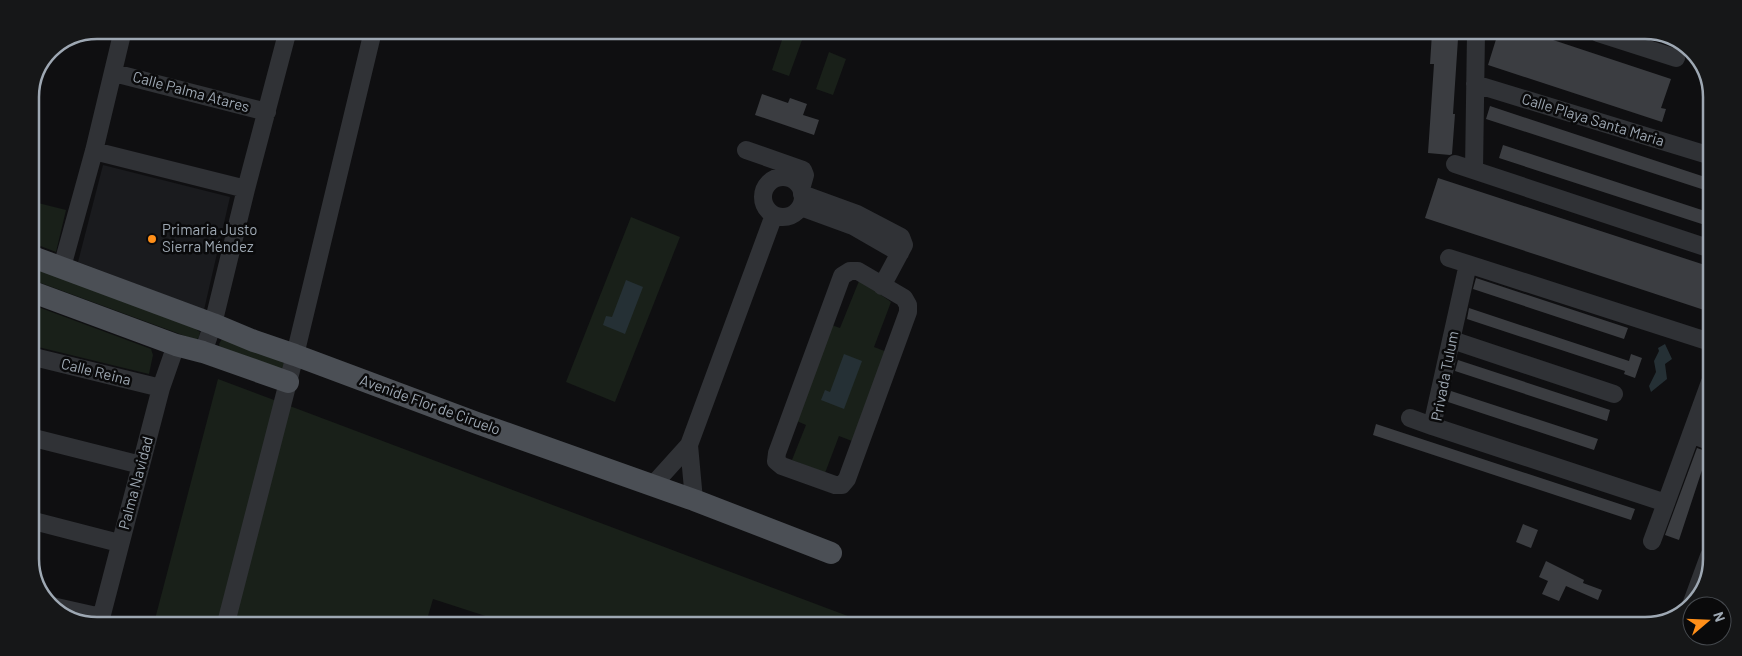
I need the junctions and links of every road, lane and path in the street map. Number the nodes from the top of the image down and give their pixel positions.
1 (121, 39) edge
2 (281, 39) edge
3 (371, 39) edge
4 (1476, 39) edge
5 (1614, 39) edge
6 (1676, 58) dead end
7 (114, 72) junction
8 (1475, 84) junction
9 (267, 112) junction
10 (746, 150) dead end
11 (94, 151) junction
12 (1703, 154) edge
13 (1455, 164) dead end
14 (1474, 170) junction
15 (246, 189) junction
16 (801, 196) junction
17 (774, 215) junction
18 (1703, 245) edge
19 (1449, 258) dead end
20 (39, 259) edge
21 (1468, 264) junction
22 (62, 267) junction
23 (882, 286) junction
24 (39, 294) edge
25 (214, 324) junction
26 (1452, 340) junction
27 (1703, 340) edge
28 (176, 345) junction
29 (203, 352) junction
30 (295, 355) junction
31 (39, 358) edge
32 (288, 382) junction
33 (161, 388) junction
34 (1614, 394) dead end
35 (1703, 416) edge
36 (1410, 418) dead end
37 (1432, 426) junction
38 (1691, 434) junction
39 (39, 439) edge
40 (1703, 439) edge
41 (689, 445) junction
42 (141, 465) junction
43 (652, 486) junction
44 (694, 500) junction
45 (1666, 503) junction
46 (39, 522) edge
47 (1652, 541) dead end
48 (119, 543) junction
49 (831, 553) dead end
50 (101, 617) edge
51 (228, 617) edge

1 - 7 street, Calle Palma Atares
2 - 9 street, Calle Palma Atares
3 - 30 street
4 - 8 street
5 - 6 street
7 - 9 street, Calle Palma Atares
7 - 11 street, Calle Palma Atares
8 - 12 street, Calle Playa Santa Maria
8 - 14 street
9 - 15 street, Calle Palma Atares
10 - 16 street
11 - 15 street
11 - 22 street, Calle Palma Atares
13 - 14 street
14 - 18 street
15 - 25 street, Calle Palma Atares
16 - 17 street
16 - 17 street
16 - 23 street
17 - 41 street
19 - 21 street
20 - 22 main road, Avenide Flor de Ciruelo
21 - 26 street, Privada Tulum
21 - 27 street
22 - 25 main road, Avenide Flor de Ciruelo
23 - 23 street
24 - 28 main road
25 - 29 street, Calle Palma Atares
25 - 30 main road, Avenide Flor de Ciruelo
26 - 34 street
26 - 37 street, Privada Tulum
28 - 29 main road
28 - 33 street, Palma Navidad
29 - 32 main road
30 - 32 street
30 - 43 main road, Avenide Flor de Ciruelo
31 - 33 street, Calle Reina
32 - 51 street
33 - 42 street, Palma Navidad
35 - 38 street
36 - 37 street
37 - 45 street, Privada Tulum
38 - 40 street
38 - 45 street
39 - 42 street
41 - 43 street
41 - 44 street
42 - 48 street, Palma Navidad
43 - 44 main road, Avenide Flor de Ciruelo
44 - 49 main road, Avenide Flor de Ciruelo
45 - 47 street
46 - 48 street
48 - 50 street, Palma Navidad

